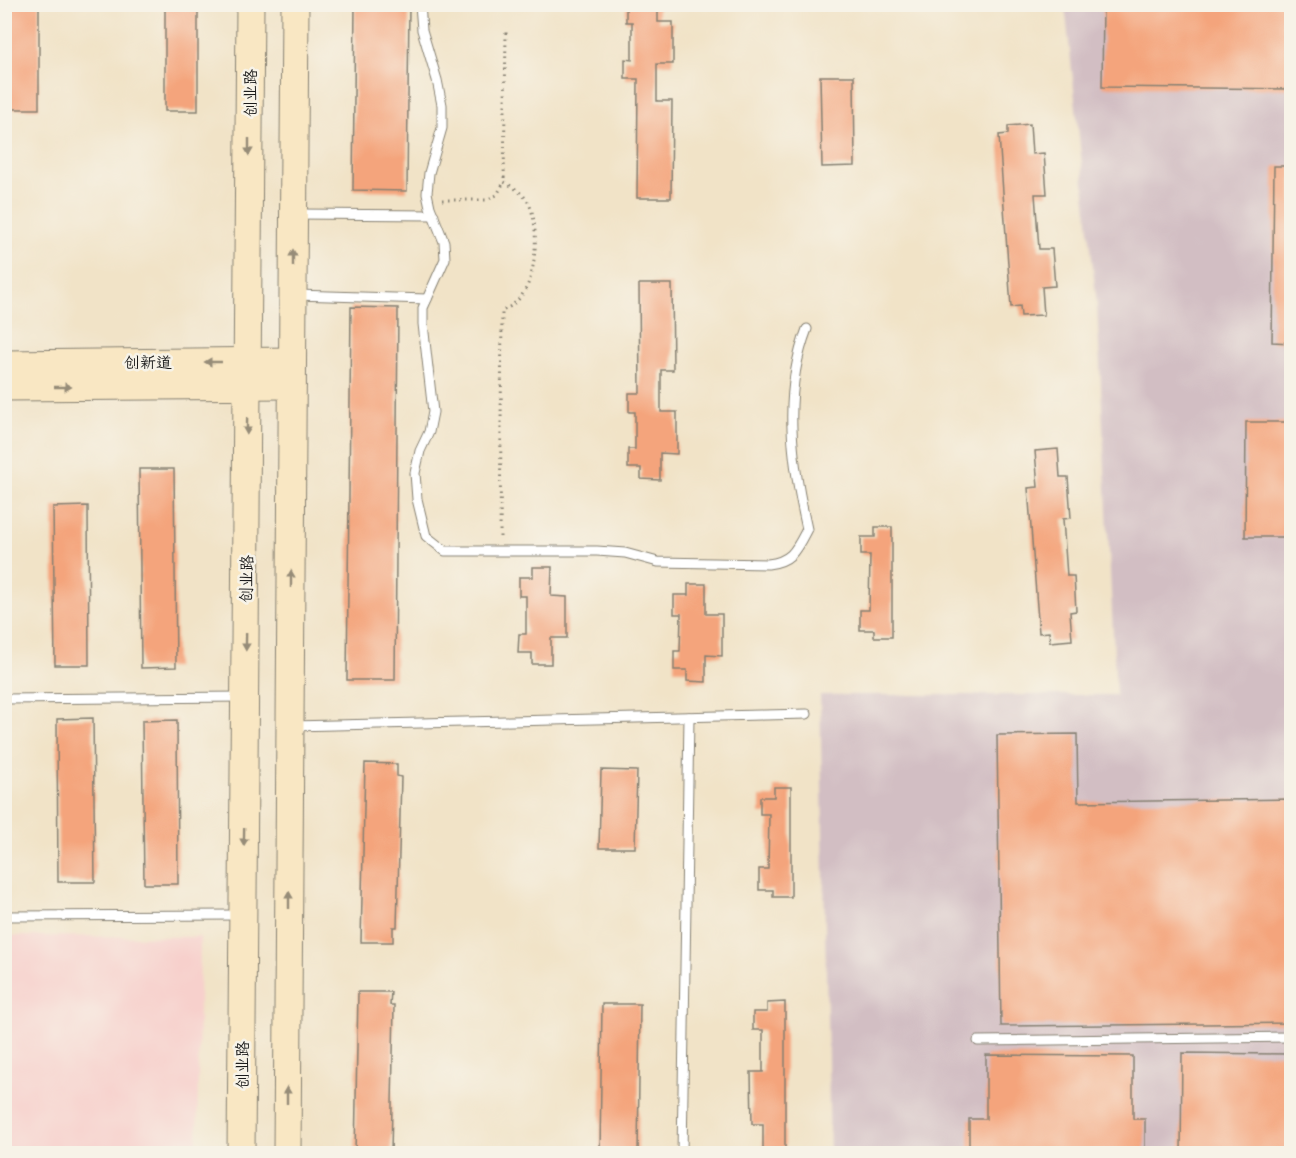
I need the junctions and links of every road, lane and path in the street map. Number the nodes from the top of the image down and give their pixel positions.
1 (250, 4) edge
2 (295, 4) edge
3 (420, 4) edge
4 (506, 32) dead end
5 (504, 182) junction
6 (428, 199) junction
7 (294, 214) junction
8 (434, 215) junction
9 (293, 295) junction
10 (427, 299) junction
11 (807, 329) dead end
12 (4, 364) edge
13 (292, 373) junction
14 (248, 374) junction
15 (4, 387) edge
16 (500, 551) junction
17 (245, 697) junction
18 (4, 699) edge
19 (807, 714) dead end
20 (689, 717) junction
21 (290, 726) junction
22 (243, 915) junction
23 (4, 916) edge
24 (1292, 1036) edge
25 (978, 1041) dead end
26 (241, 1154) edge
27 (287, 1154) edge
28 (682, 1154) edge

1 -> 14 main road, 创业路
2 - 7 main road
3 - 6 lane
4 - 5 path
5 - 6 path
5 - 16 path
6 - 8 lane
7 - 8 lane
9 -> 7 main road
8 - 10 lane
9 - 10 lane
9 - 13 main road
10 - 16 lane
11 - 16 lane
14 -> 12 main road, 创新道
13 - 14 main road, 创新道
21 -> 13 main road
15 -> 14 main road, 创新道
14 -> 17 main road, 创业路
17 - 18 lane
17 -> 22 main road, 创业路
19 - 20 lane
20 - 21 lane
20 - 28 lane
27 -> 21 main road
22 - 23 lane
22 - 26 main road, 创业路
24 - 25 lane

